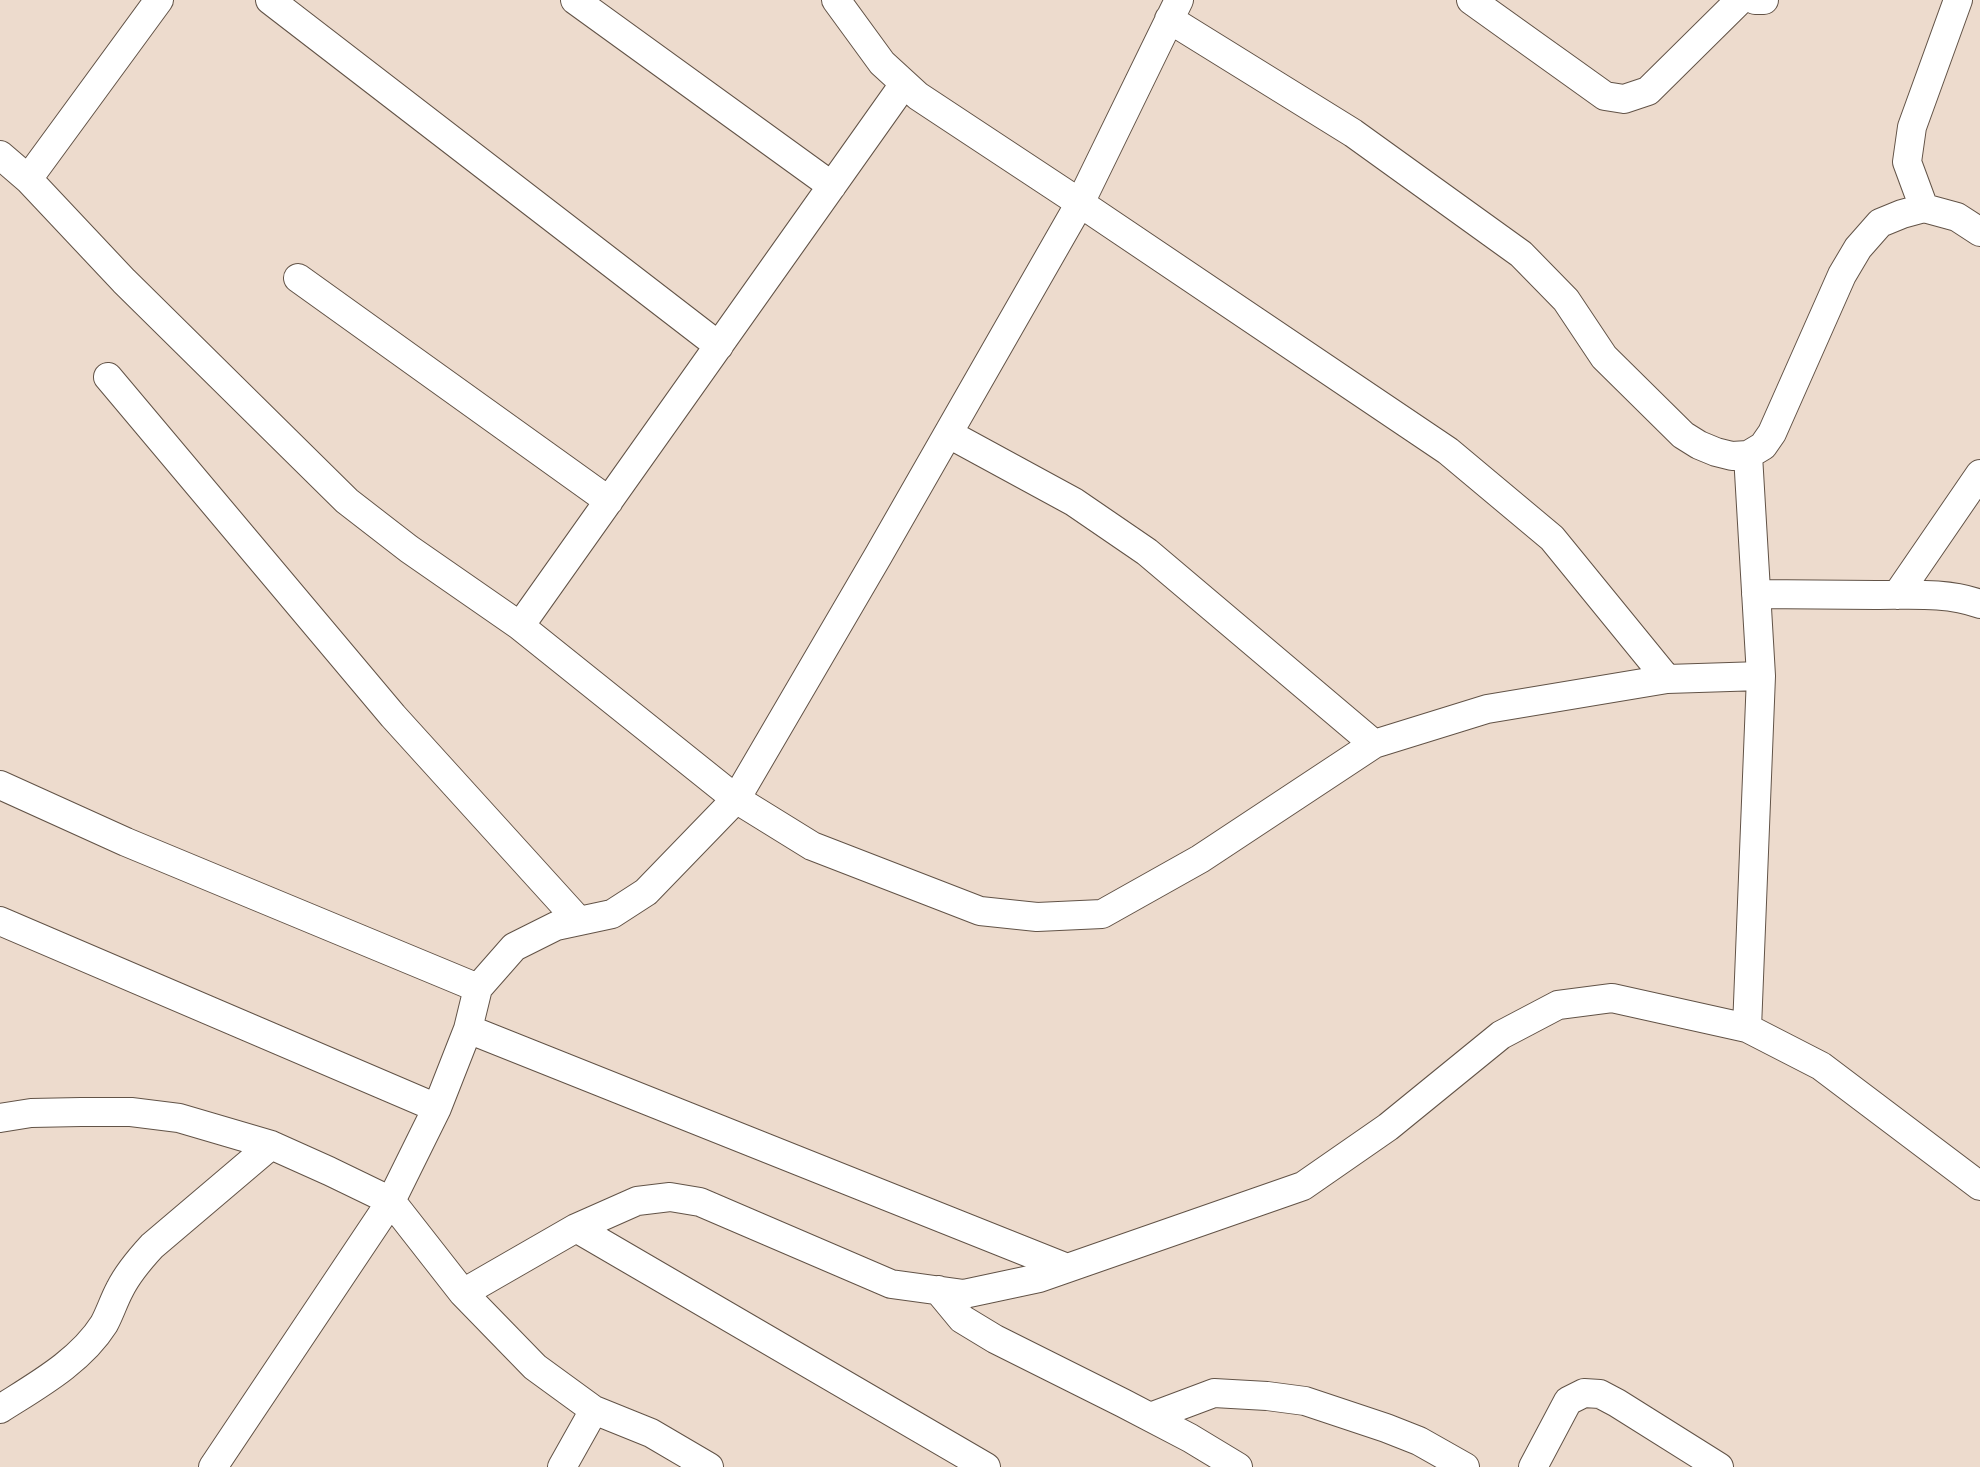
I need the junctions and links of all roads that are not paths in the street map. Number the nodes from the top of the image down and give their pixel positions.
1 (159, 0) edge
2 (270, 0) edge
3 (575, 0) edge
4 (836, 0) edge
5 (1471, 0) edge
6 (1740, 0) edge
7 (1756, 0) edge
8 (1764, 0) edge
9 (1958, 0) edge
10 (1174, 10) edge
11 (904, 84) junction
12 (0, 155) edge
13 (28, 179) junction
14 (832, 186) junction
15 (1080, 203) junction
16 (1924, 208) junction
17 (1980, 232) edge
18 (298, 278) dead end
19 (719, 346) junction
20 (108, 377) dead end
21 (949, 434) junction
22 (1748, 455) junction
23 (1980, 474) edge
24 (609, 501) junction
25 (1756, 594) junction
26 (1897, 595) junction
27 (1980, 604) edge
28 (520, 626) junction
29 (1761, 676) junction
30 (1667, 679) junction
31 (1374, 744) junction
32 (0, 785) edge
33 (736, 799) junction
34 (0, 921) edge
35 (579, 922) junction
36 (478, 988) junction
37 (1748, 1028) junction
38 (468, 1029) junction
39 (437, 1108) junction
40 (0, 1118) edge
41 (271, 1145) junction
42 (1980, 1186) edge
43 (391, 1201) junction
44 (576, 1228) junction
45 (1067, 1268) junction
46 (938, 1290) junction
47 (463, 1293) junction
48 (0, 1409) edge
49 (594, 1410) junction
50 (1150, 1417) junction
51 (213, 1467) edge
52 (562, 1467) edge
53 (710, 1467) edge
54 (986, 1467) edge
55 (1238, 1467) edge
56 (1465, 1467) edge
57 (1533, 1467) edge
58 (1719, 1467) edge

1 - 13 street
2 - 19 street
3 - 14 street
4 - 11 street
5 - 6 street
7 - 8 street
9 - 16 street
10 - 15 street
10 - 22 street
11 - 14 street
11 - 15 street
12 - 13 street
13 - 28 street
14 - 19 street
15 - 21 street
15 - 30 street
16 - 17 street
16 - 22 street
18 - 24 street
19 - 24 street
20 - 35 street
21 - 31 street
21 - 33 street
22 - 25 street
23 - 26 street
24 - 28 street
25 - 26 street
25 - 29 street
26 - 27 street
28 - 33 street
29 - 30 street
29 - 37 street
30 - 31 street
31 - 33 street
32 - 36 street
33 - 35 street
34 - 39 street
35 - 36 street
36 - 38 street
37 - 42 street
37 - 45 street
38 - 39 street
38 - 45 street
39 - 43 street
40 - 41 street
41 - 43 street
41 - 48 street
43 - 47 street
43 - 51 street
44 - 46 street
44 - 47 street
44 - 54 street
45 - 46 street
46 - 50 street
47 - 49 street
49 - 52 street
49 - 53 street
50 - 55 street
50 - 56 street
57 - 58 street

